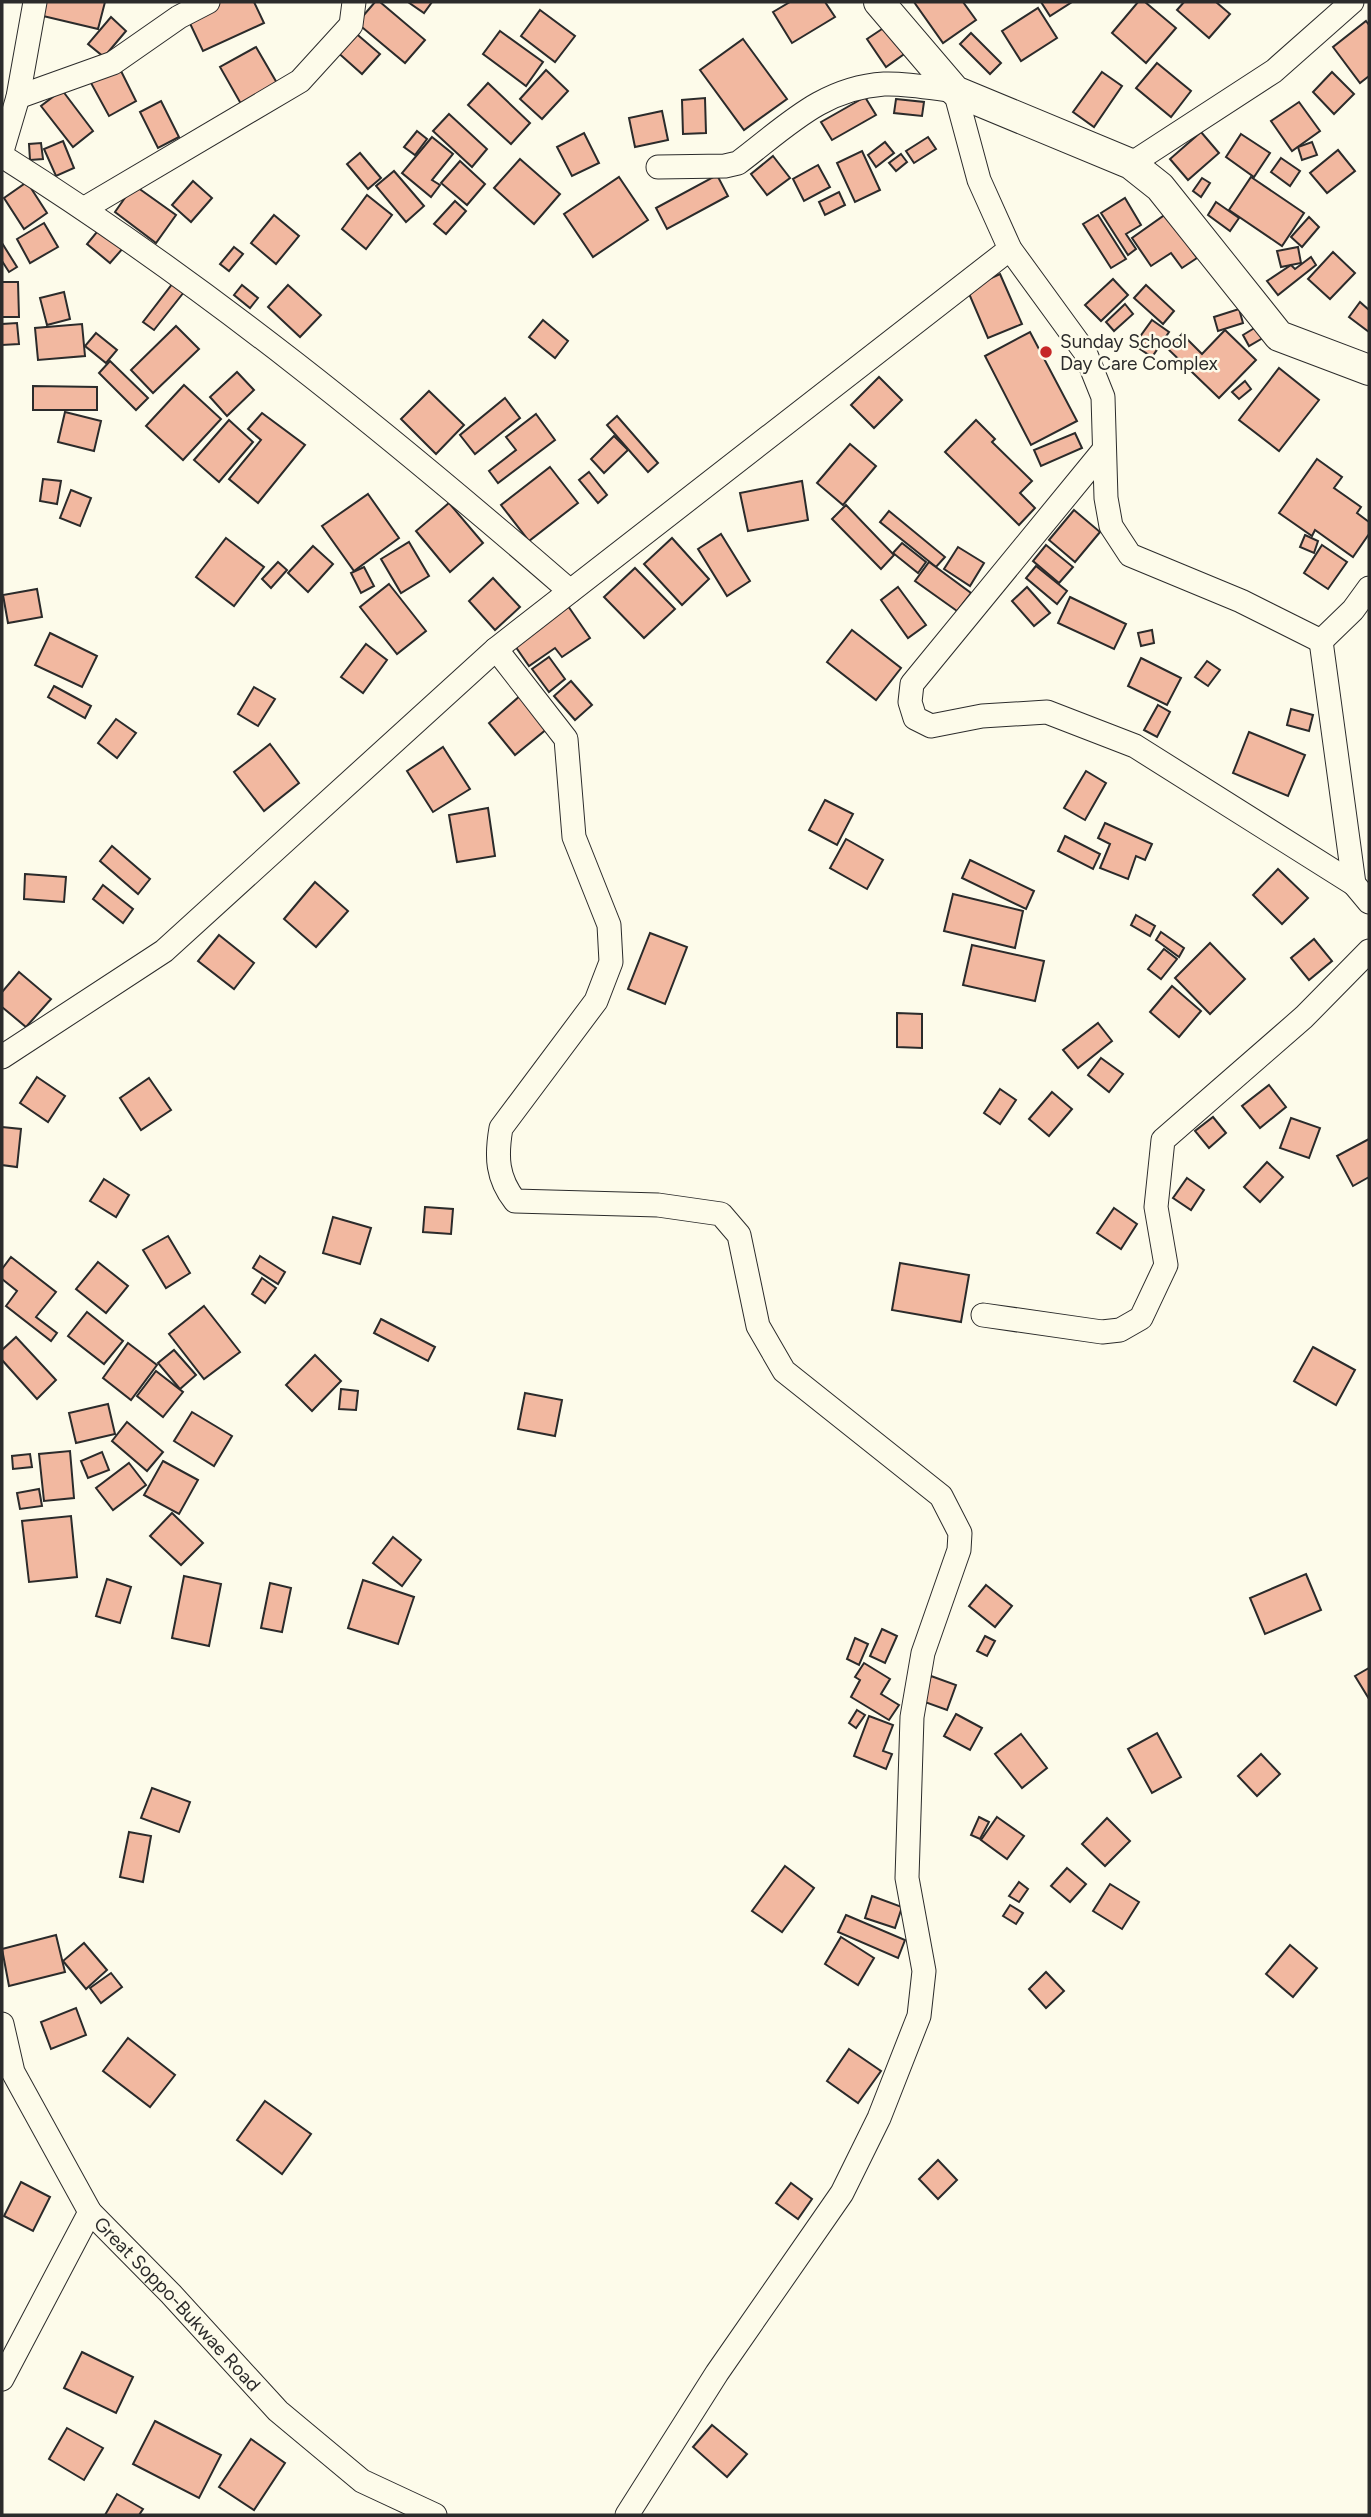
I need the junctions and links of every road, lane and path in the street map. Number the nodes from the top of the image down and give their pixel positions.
1 (35, 2) edge
2 (208, 2) edge
3 (354, 2) edge
4 (879, 2) edge
5 (1352, 2) edge
6 (955, 91) junction
7 (18, 97) junction
8 (2, 151) edge
9 (2, 156) edge
10 (1130, 164) junction
11 (658, 167) dead end
12 (85, 208) junction
13 (1010, 249) junction
14 (1369, 370) edge
15 (1102, 451) junction
16 (1369, 588) edge
17 (570, 591) junction
18 (1321, 641) junction
19 (496, 649) junction
20 (1354, 884) junction
21 (1369, 902) edge
22 (1369, 951) edge
23 (2, 1057) edge
24 (983, 1315) dead end
25 (2, 2024) edge
26 (90, 2212) junction
27 (2, 2379) edge
28 (435, 2515) edge
29 (627, 2515) edge

1 - 7 street
2 - 7 street
3 - 12 street
4 - 6 main road
5 - 10 street
6 - 10 main road
6 - 11 street
6 - 13 street
7 - 8 street
9 - 12 street
10 - 14 main road
12 - 17 street
13 - 15 street
13 - 17 street
15 - 18 street
15 - 20 street
16 - 18 street
17 - 19 street
18 - 20 street
19 - 23 street
19 - 29 street
20 - 21 street
22 - 24 street
25 - 26 street, Great Soppo-Bukwae Road
26 - 27 street
26 - 28 street, Great Soppo-Bukwae Road

